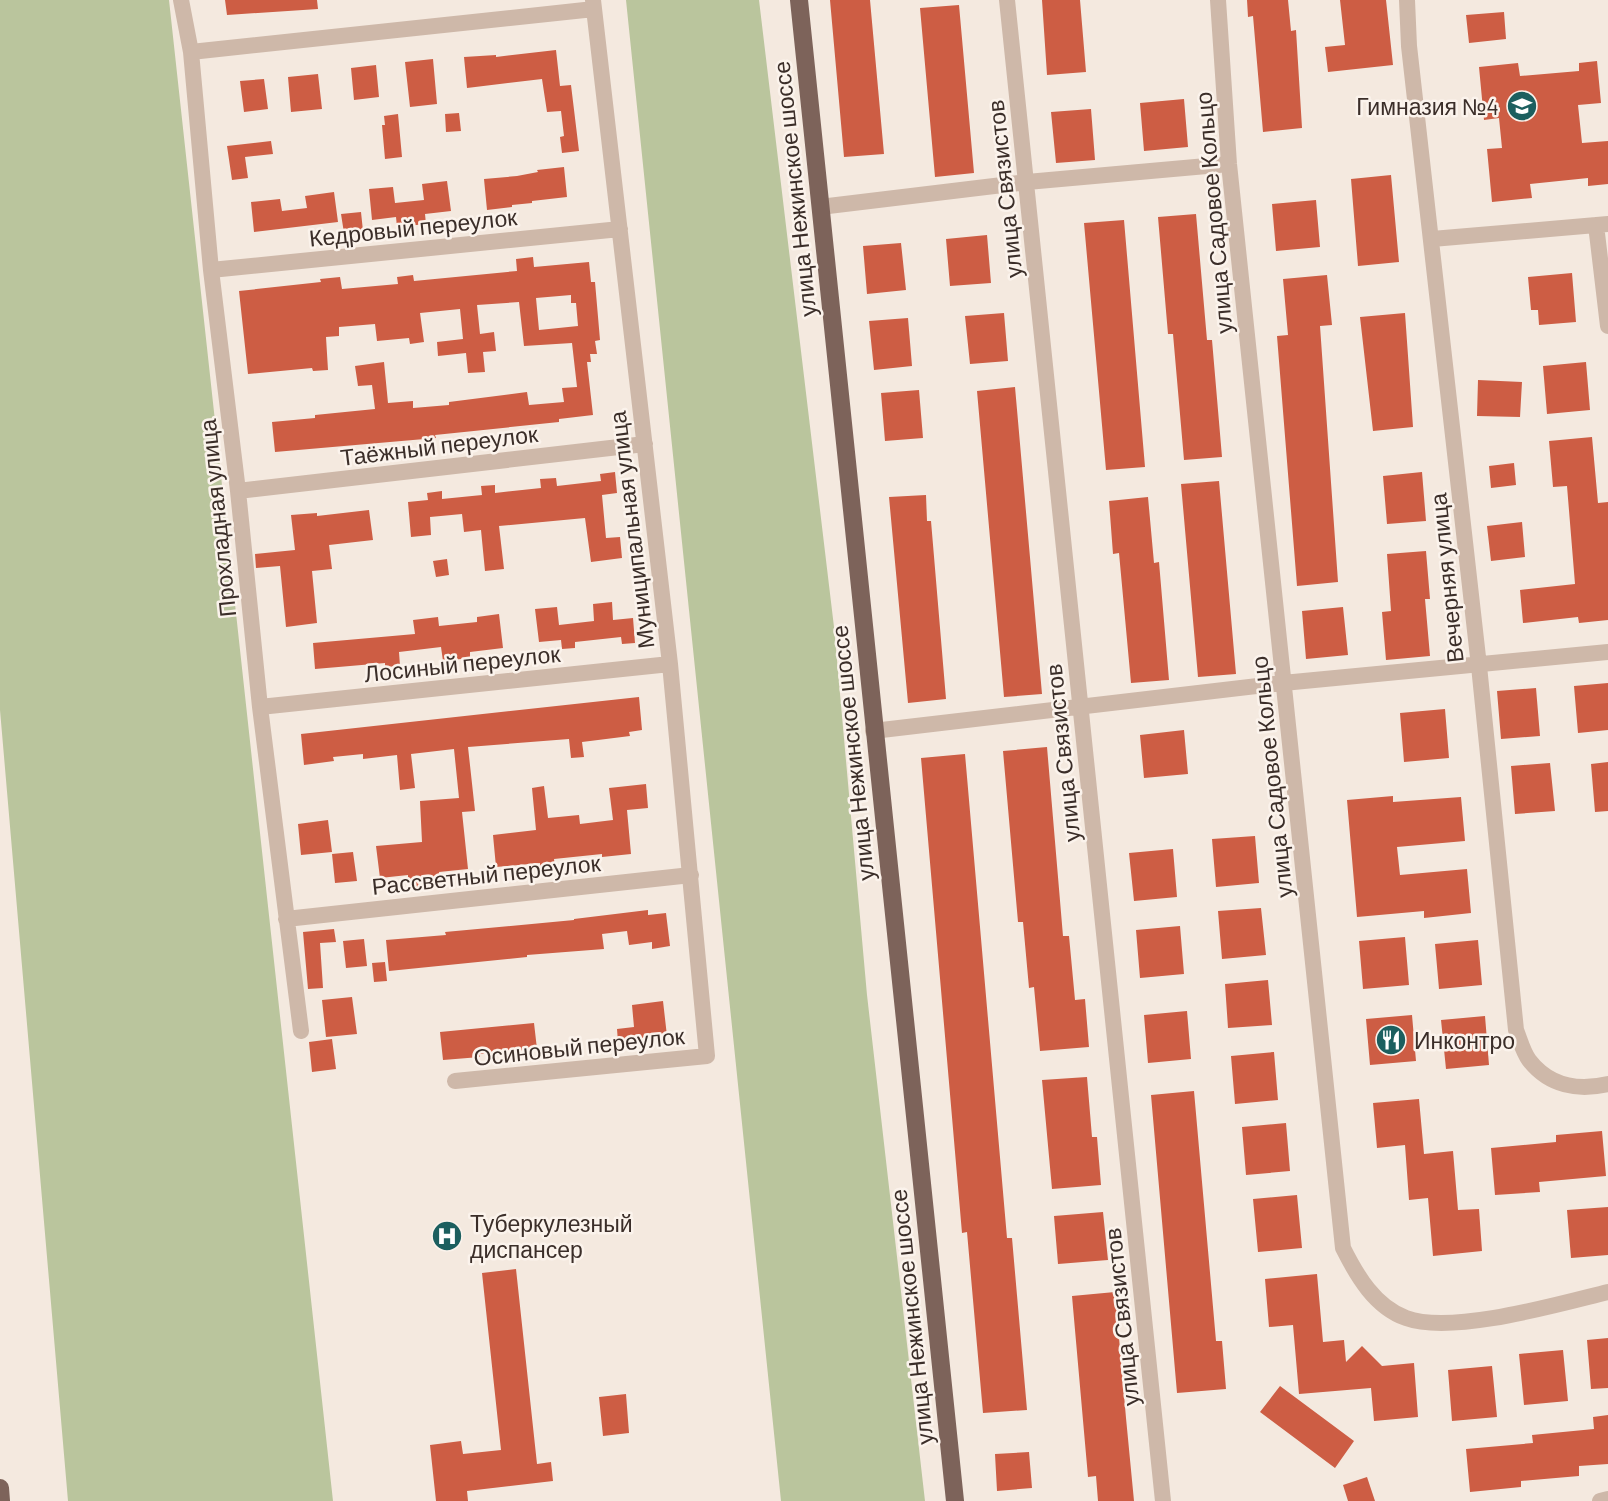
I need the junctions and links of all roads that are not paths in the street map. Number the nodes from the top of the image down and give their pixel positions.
1 (181, 0) edge
2 (799, 0) edge
3 (1007, 0) edge
4 (1218, 0) edge
5 (1407, 0) edge
6 (593, 5) edge
7 (191, 52) junction
8 (1229, 164) junction
9 (1027, 182) junction
10 (820, 207) junction
11 (1602, 225) edge
12 (620, 229) junction
13 (1432, 239) junction
14 (211, 270) junction
15 (1608, 326) edge
16 (645, 444) junction
17 (238, 491) junction
18 (1608, 652) edge
19 (670, 664) junction
20 (1479, 666) junction
21 (1283, 683) junction
22 (260, 707) junction
23 (1080, 708) junction
24 (873, 731) junction
25 (691, 875) junction
26 (286, 919) junction
27 (301, 1031) dead end
28 (706, 1056) joint
29 (455, 1081) dead end
30 (1608, 1084) edge
31 (1608, 1292) edge
32 (0, 1488) edge
33 (1608, 1499) edge
34 (1, 1501) edge
35 (954, 1501) edge
36 (1163, 1501) edge
37 (1601, 1501) edge

1 - 7 street, Прохладная улица
2 - 10 main road, улица Нежинское шоссе
3 - 9 street, улица Связистов
4 - 8 street, улица Садовое Кольцо
5 - 13 street, Вечерняя улица
6 - 7 street
6 - 12 street, Муниципальная улица
7 - 14 street, Прохладная улица
8 - 9 street
8 - 21 street, улица Садовое Кольцо
9 - 10 street
9 - 23 street, улица Связистов
10 - 24 main road, улица Нежинское шоссе
11 - 13 street
11 - 15 street
12 - 14 street, Кедровый переулок
12 - 16 street, Муниципальная улица
13 - 20 street, Вечерняя улица
14 - 17 street, Прохладная улица
16 - 17 street, Таёжный переулок
16 - 19 street, Муниципальная улица
17 - 22 street, Прохладная улица
18 - 20 street
19 - 22 street, Лосиный переулок
19 - 25 street, Муниципальная улица
20 - 21 street
20 - 30 street, Вечерняя улица
21 - 23 street
21 - 31 street, улица Садовое Кольцо
22 - 26 street, Прохладная улица
23 - 24 street
23 - 36 street, улица Связистов
24 - 35 main road, улица Нежинское шоссе
25 - 26 street, Рассветный переулок
25 - 28 street, Муниципальная улица
26 - 27 street, Прохладная улица
28 - 29 street, Осиновый переулок
32 - 34 main road
33 - 37 street

